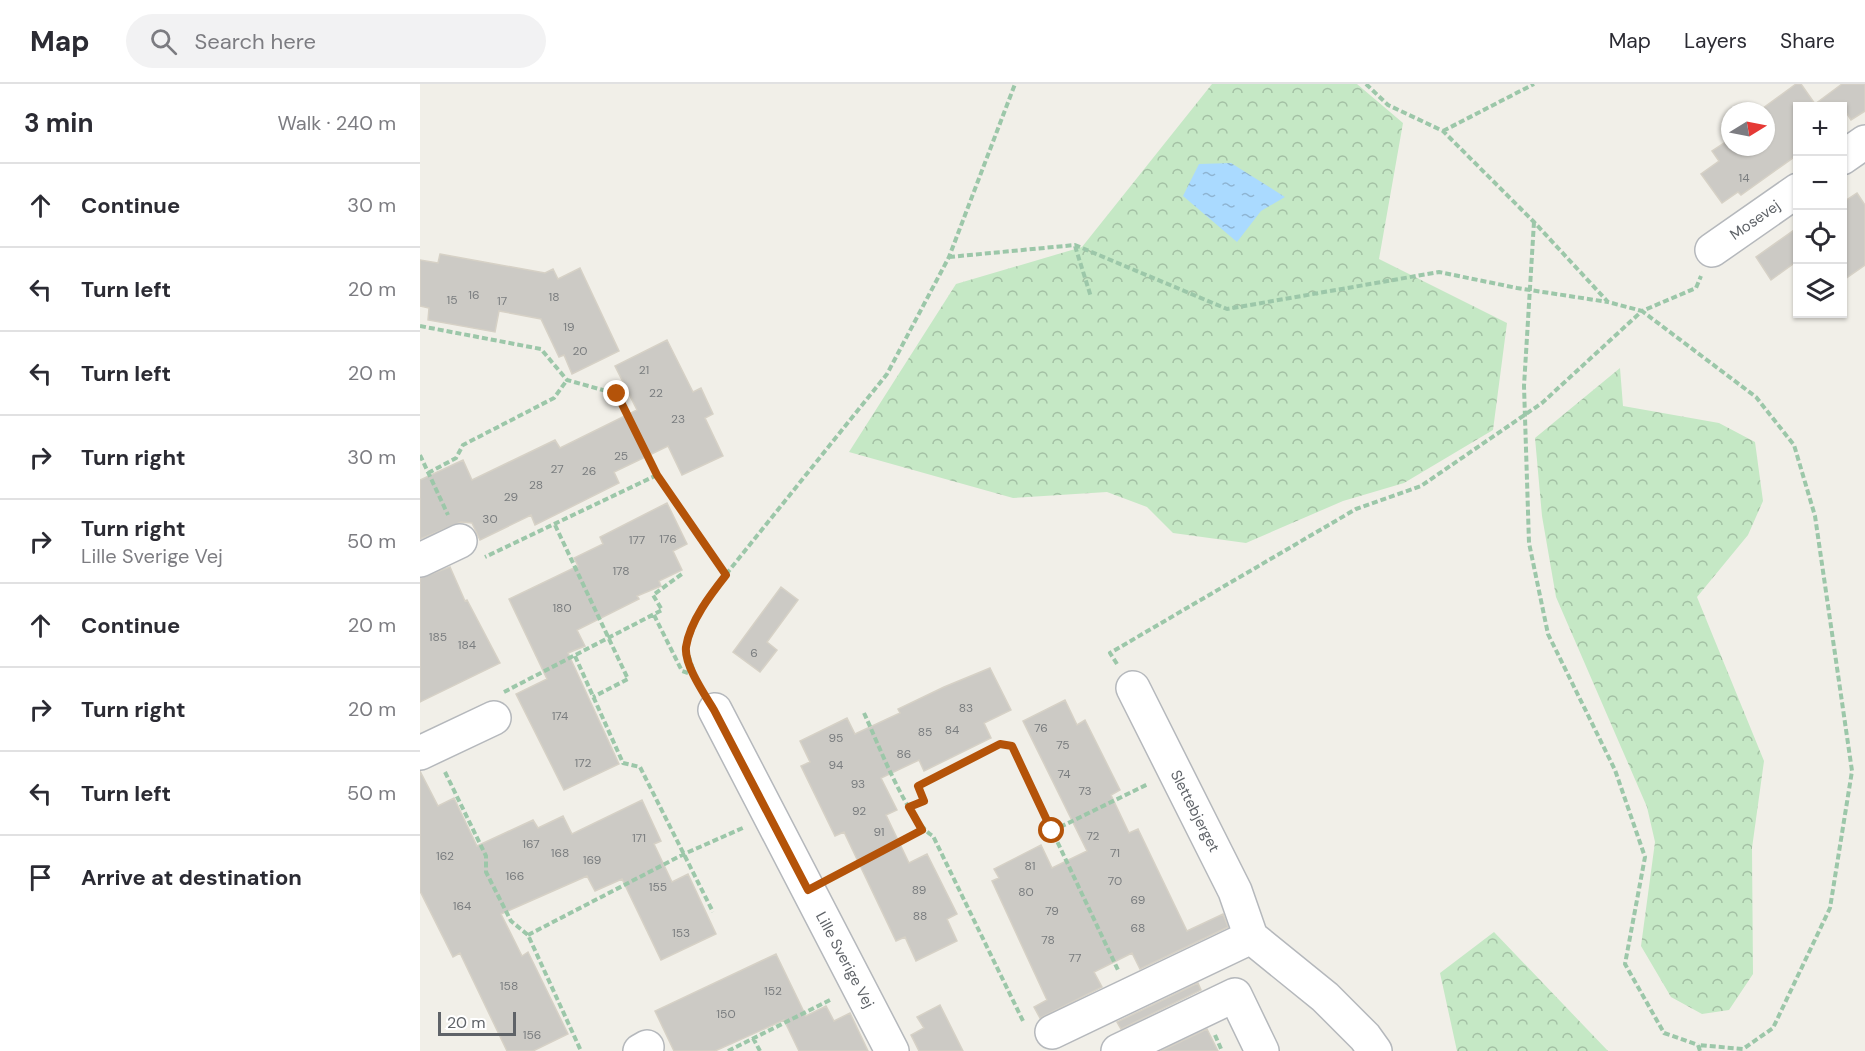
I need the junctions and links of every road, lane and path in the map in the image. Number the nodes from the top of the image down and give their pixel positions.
1 (1015, 84) edge
2 (1366, 84) edge
3 (1534, 84) edge
4 (1443, 131) junction
5 (1865, 142) edge
6 (1845, 156) edge
7 (1793, 193) edge
8 (1534, 222) junction
9 (1075, 245) junction
10 (1712, 250) joint
11 (949, 257) junction
12 (1530, 289) junction
13 (1091, 297) dead end
14 (1608, 302) junction
15 (1642, 311) junction
16 (420, 326) edge
17 (567, 380) junction
18 (1524, 415) junction
19 (420, 455) edge
20 (428, 473) junction
21 (657, 475) junction
22 (555, 525) junction
23 (460, 541) junction
24 (420, 560) edge
25 (682, 574) dead end
26 (726, 575) junction
27 (654, 615) junction
28 (609, 639) junction
29 (1110, 653) dead end
30 (575, 656) junction
31 (694, 675) junction
32 (1133, 688) dead end
33 (593, 697) junction
34 (714, 710) joint
35 (864, 714) dead end
36 (494, 718) joint
37 (426, 750) edge
38 (1175, 771) junction
39 (909, 807) junction
40 (770, 816) junction
41 (922, 830) junction
42 (1052, 831) junction
43 (684, 854) junction
44 (808, 890) junction
45 (713, 912) dead end
46 (528, 935) junction
47 (1251, 937) junction
48 (1130, 995) junction
49 (835, 998) dead end
50 (1040, 1032) joint
51 (753, 1038) junction
52 (1698, 1045) junction
53 (1362, 1047) edge
54 (581, 1051) edge
55 (728, 1051) edge
56 (760, 1051) edge
57 (892, 1051) edge
58 (1118, 1051) edge
59 (1263, 1051) edge
60 (1700, 1051) edge

1 - 11 path
2 - 4 path
3 - 4 path
4 - 8 path
5 - 6 street
7 - 10 street, Mosevej
8 - 12 path
8 - 14 path
9 - 11 path
9 - 12 path
9 - 13 path
10 - 15 path
11 - 26 path
12 - 14 path
12 - 18 path
14 - 15 path
15 - 18 path
15 - 52 path
16 - 17 path
17 - 20 path
17 - 21 path
18 - 29 path
18 - 52 path
19 - 20 path
20 - 23 path
21 - 22 path
21 - 26 path
22 - 23 path
22 - 28 path
23 - 24 street
25 - 27 path
26 - 31 path
27 - 28 path
27 - 31 path
28 - 30 path
28 - 33 path
30 - 33 path
30 - 36 path
31 - 34 path
32 - 38 street, Slettebjerget
33 - 43 path
34 - 40 street, Lille Sverige Vej
35 - 39 path
36 - 37 street
37 - 46 path
38 - 42 path
38 - 47 street, Slettebjerget
39 - 41 path
39 - 42 path
40 - 43 path
40 - 44 street, Lille Sverige Vej
41 - 44 path
41 - 50 path
42 - 48 path
43 - 45 path
43 - 46 path
44 - 57 street, Lille Sverige Vej
46 - 54 path
47 - 48 street
47 - 53 street
48 - 50 street
49 - 51 path
51 - 55 path
51 - 56 path
52 - 60 path
58 - 59 street

